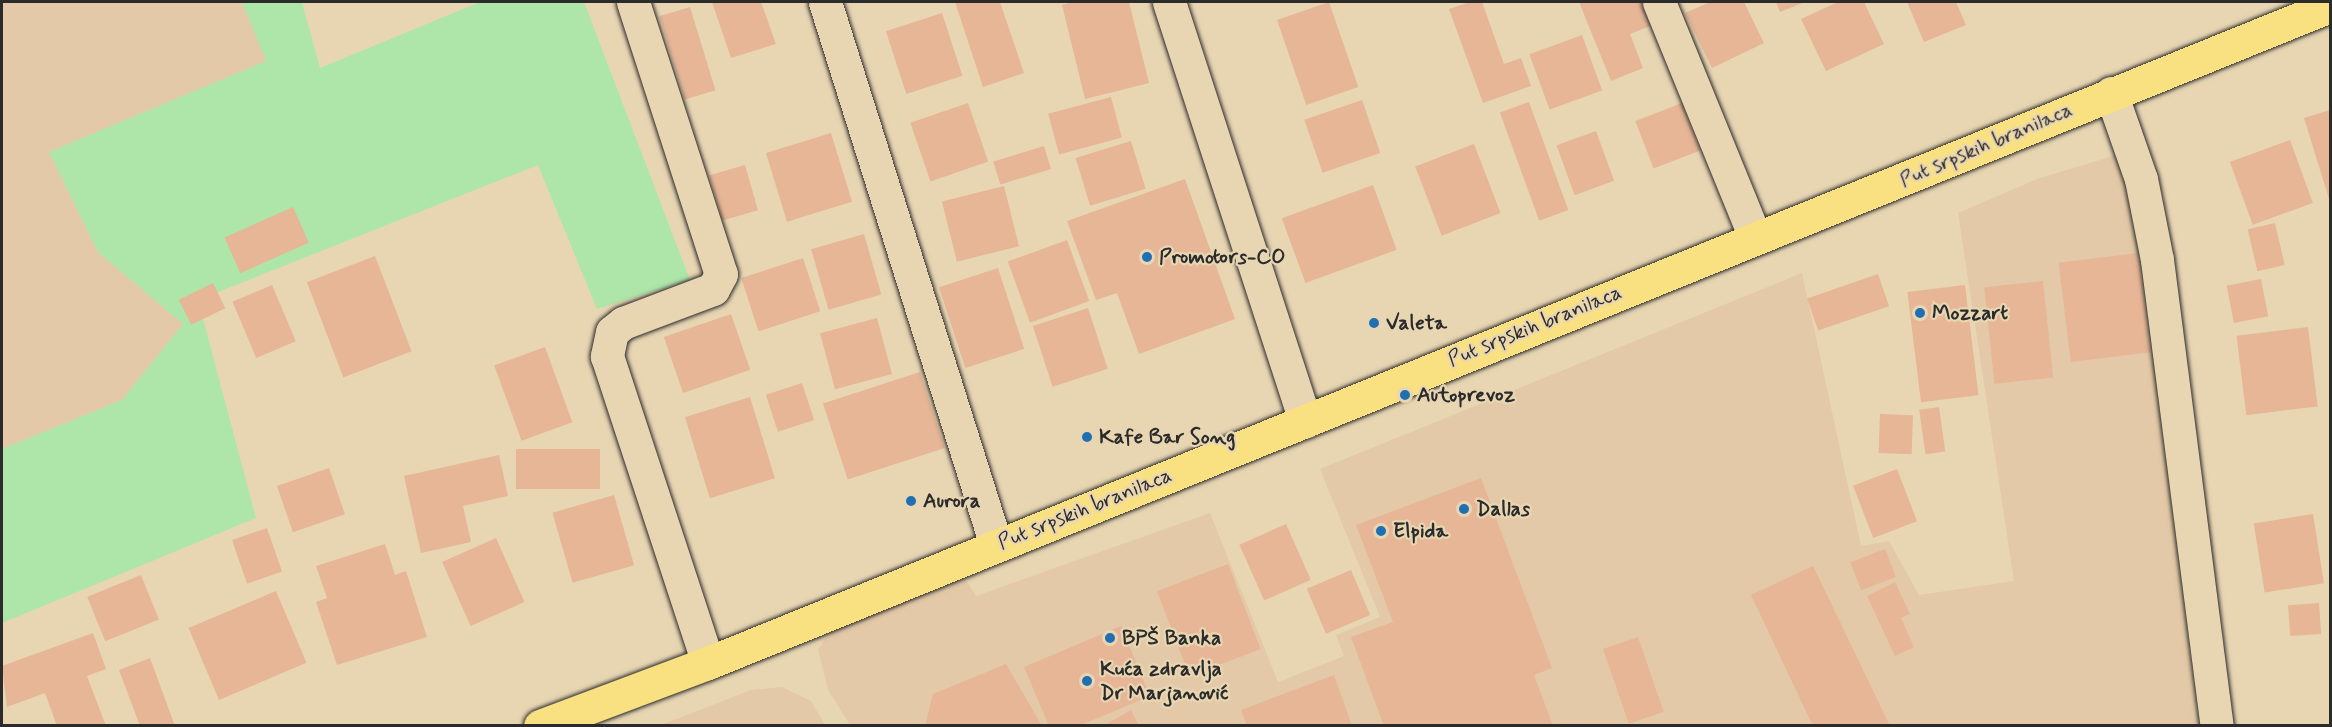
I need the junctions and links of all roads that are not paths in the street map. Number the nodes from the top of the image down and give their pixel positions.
1 (633, 2) edge
2 (825, 2) edge
3 (1169, 2) edge
4 (1659, 2) edge
5 (2331, 6) edge
6 (2111, 93) junction
7 (1755, 237) junction
8 (1305, 421) junction
9 (996, 545) junction
10 (708, 663) junction
11 (540, 726) edge
12 (2217, 726) edge

1 - 10 street
2 - 9 street
3 - 8 street
4 - 7 street
5 - 6 main road, Put srpskih branilaca
6 - 7 main road, Put srpskih branilaca
6 - 12 street
7 - 8 main road, Put srpskih branilaca
8 - 9 main road, Put srpskih branilaca
9 - 10 main road, Put srpskih branilaca
10 - 11 main road, Put srpskih branilaca

